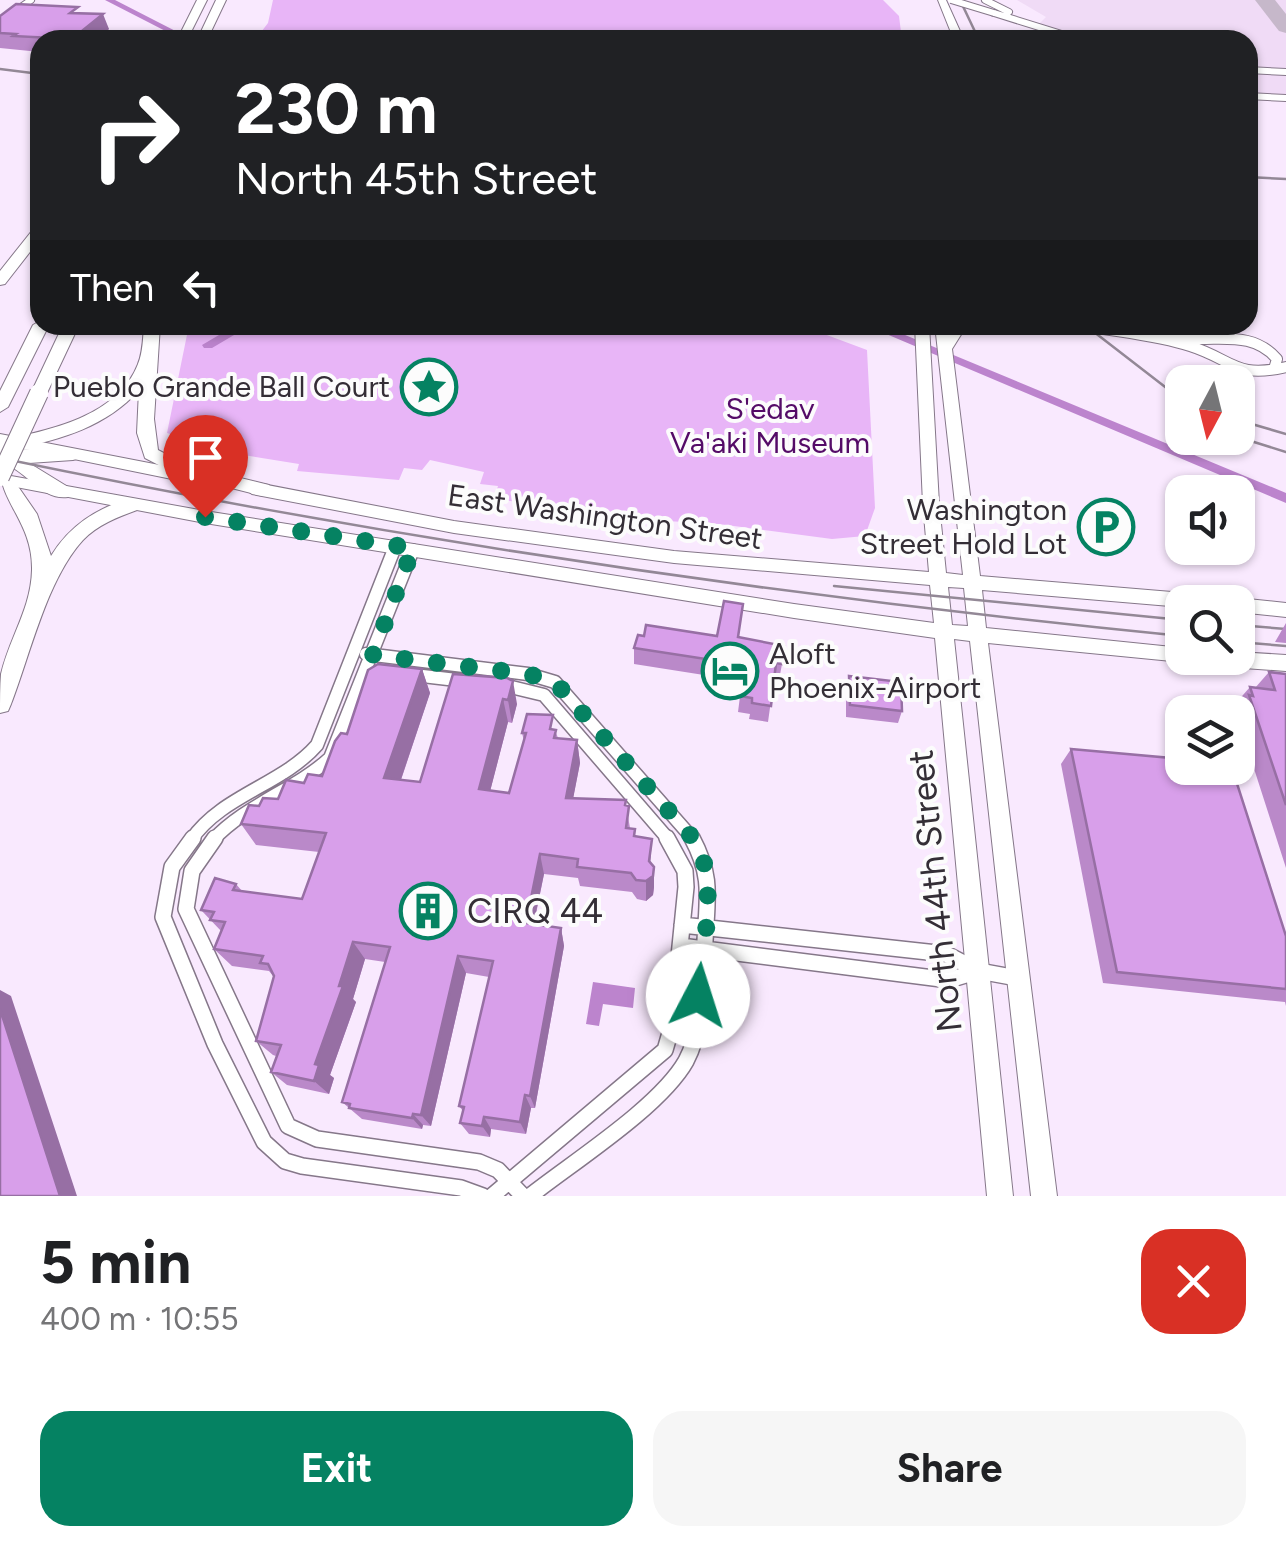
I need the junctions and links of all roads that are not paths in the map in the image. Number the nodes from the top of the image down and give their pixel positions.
1 (31, 0) edge
2 (202, 0) edge
3 (221, 0) edge
4 (933, 0) edge
5 (942, 0) edge
6 (952, 0) edge
7 (985, 0) edge
8 (996, 10) junction
9 (0, 22) edge
10 (186, 30) edge
11 (208, 30) edge
12 (945, 30) edge
13 (954, 30) edge
14 (1050, 30) edge
15 (1258, 71) edge
16 (1286, 72) edge
17 (1258, 97) edge
18 (1286, 98) edge
19 (30, 243) edge
20 (0, 281) edge
21 (35, 335) edge
22 (66, 335) edge
23 (151, 335) edge
24 (922, 335) edge
25 (944, 335) edge
26 (954, 335) edge
27 (1135, 335) edge
28 (1171, 335) edge
29 (1219, 341) junction
30 (946, 347) junction
31 (1267, 348) junction
32 (149, 350) junction
33 (1286, 353) edge
34 (1217, 357) junction
35 (1286, 366) edge
36 (1274, 369) junction
37 (0, 406) edge
38 (72, 454) joint
39 (4, 460) edge
40 (263, 490) junction
41 (62, 492) joint
42 (130, 505) junction
43 (405, 547) junction
44 (940, 580) junction
45 (972, 582) junction
46 (1165, 598) edge
47 (1255, 607) edge
48 (1286, 610) edge
49 (36, 613) junction
50 (945, 631) junction
51 (978, 634) junction
52 (1165, 652) edge
53 (352, 660) junction
54 (1255, 661) edge
55 (370, 662) junction
56 (1286, 663) edge
57 (0, 704) edge
58 (682, 925) junction
59 (704, 927) junction
60 (681, 946) junction
61 (702, 949) junction
62 (978, 971) junction
63 (1017, 978) junction
64 (510, 1180) junction
65 (482, 1196) edge
66 (492, 1196) edge
67 (526, 1196) edge
68 (1000, 1196) edge
69 (1044, 1196) edge

1 - 9 street
2 - 10 highway
3 - 11 highway
4 - 12 main road
5 - 13 main road
6 - 8 street, bridge
7 - 8 street
8 - 14 street
15 - 16 street
17 - 18 street
19 - 20 highway
21 - 37 highway
22 - 39 highway, bridge
23 - 32 highway
24 - 44 main road, North 44th Street
25 - 30 main road
26 - 30 main road
27 - 34 street
28 - 29 street
29 - 31 street
29 - 34 street
30 - 45 main road
31 - 33 street
31 - 36 street
32 - 39 highway
32 - 40 highway
34 - 36 street
35 - 36 street
38 - 39 highway
38 - 40 main road, East Washington Street
39 - 41 highway
39 - 49 highway
40 - 44 main road, East Washington Street
41 - 42 main road, East Washington Street
42 - 43 main road, East Washington Street
42 - 49 highway
43 - 50 main road, East Washington Street
43 - 53 street
43 - 55 street
44 - 45 main road, East Washington Street
44 - 50 main road, North 44th Street
45 - 46 main road, East Washington Street
45 - 51 main road
47 - 48 main road
49 - 57 highway
50 - 51 main road, East Washington Street
50 - 62 main road, North 44th Street
51 - 52 main road, East Washington Street
51 - 63 main road
53 - 55 street
53 - 65 street
54 - 56 main road
55 - 58 street
55 - 59 street
55 - 64 street
58 - 59 street
58 - 60 street
59 - 61 street
59 - 62 street
60 - 61 street
60 - 64 street
61 - 62 street
61 - 67 street
62 - 63 street
62 - 68 main road, North 44th Street
63 - 69 main road
64 - 66 street
64 - 67 street

